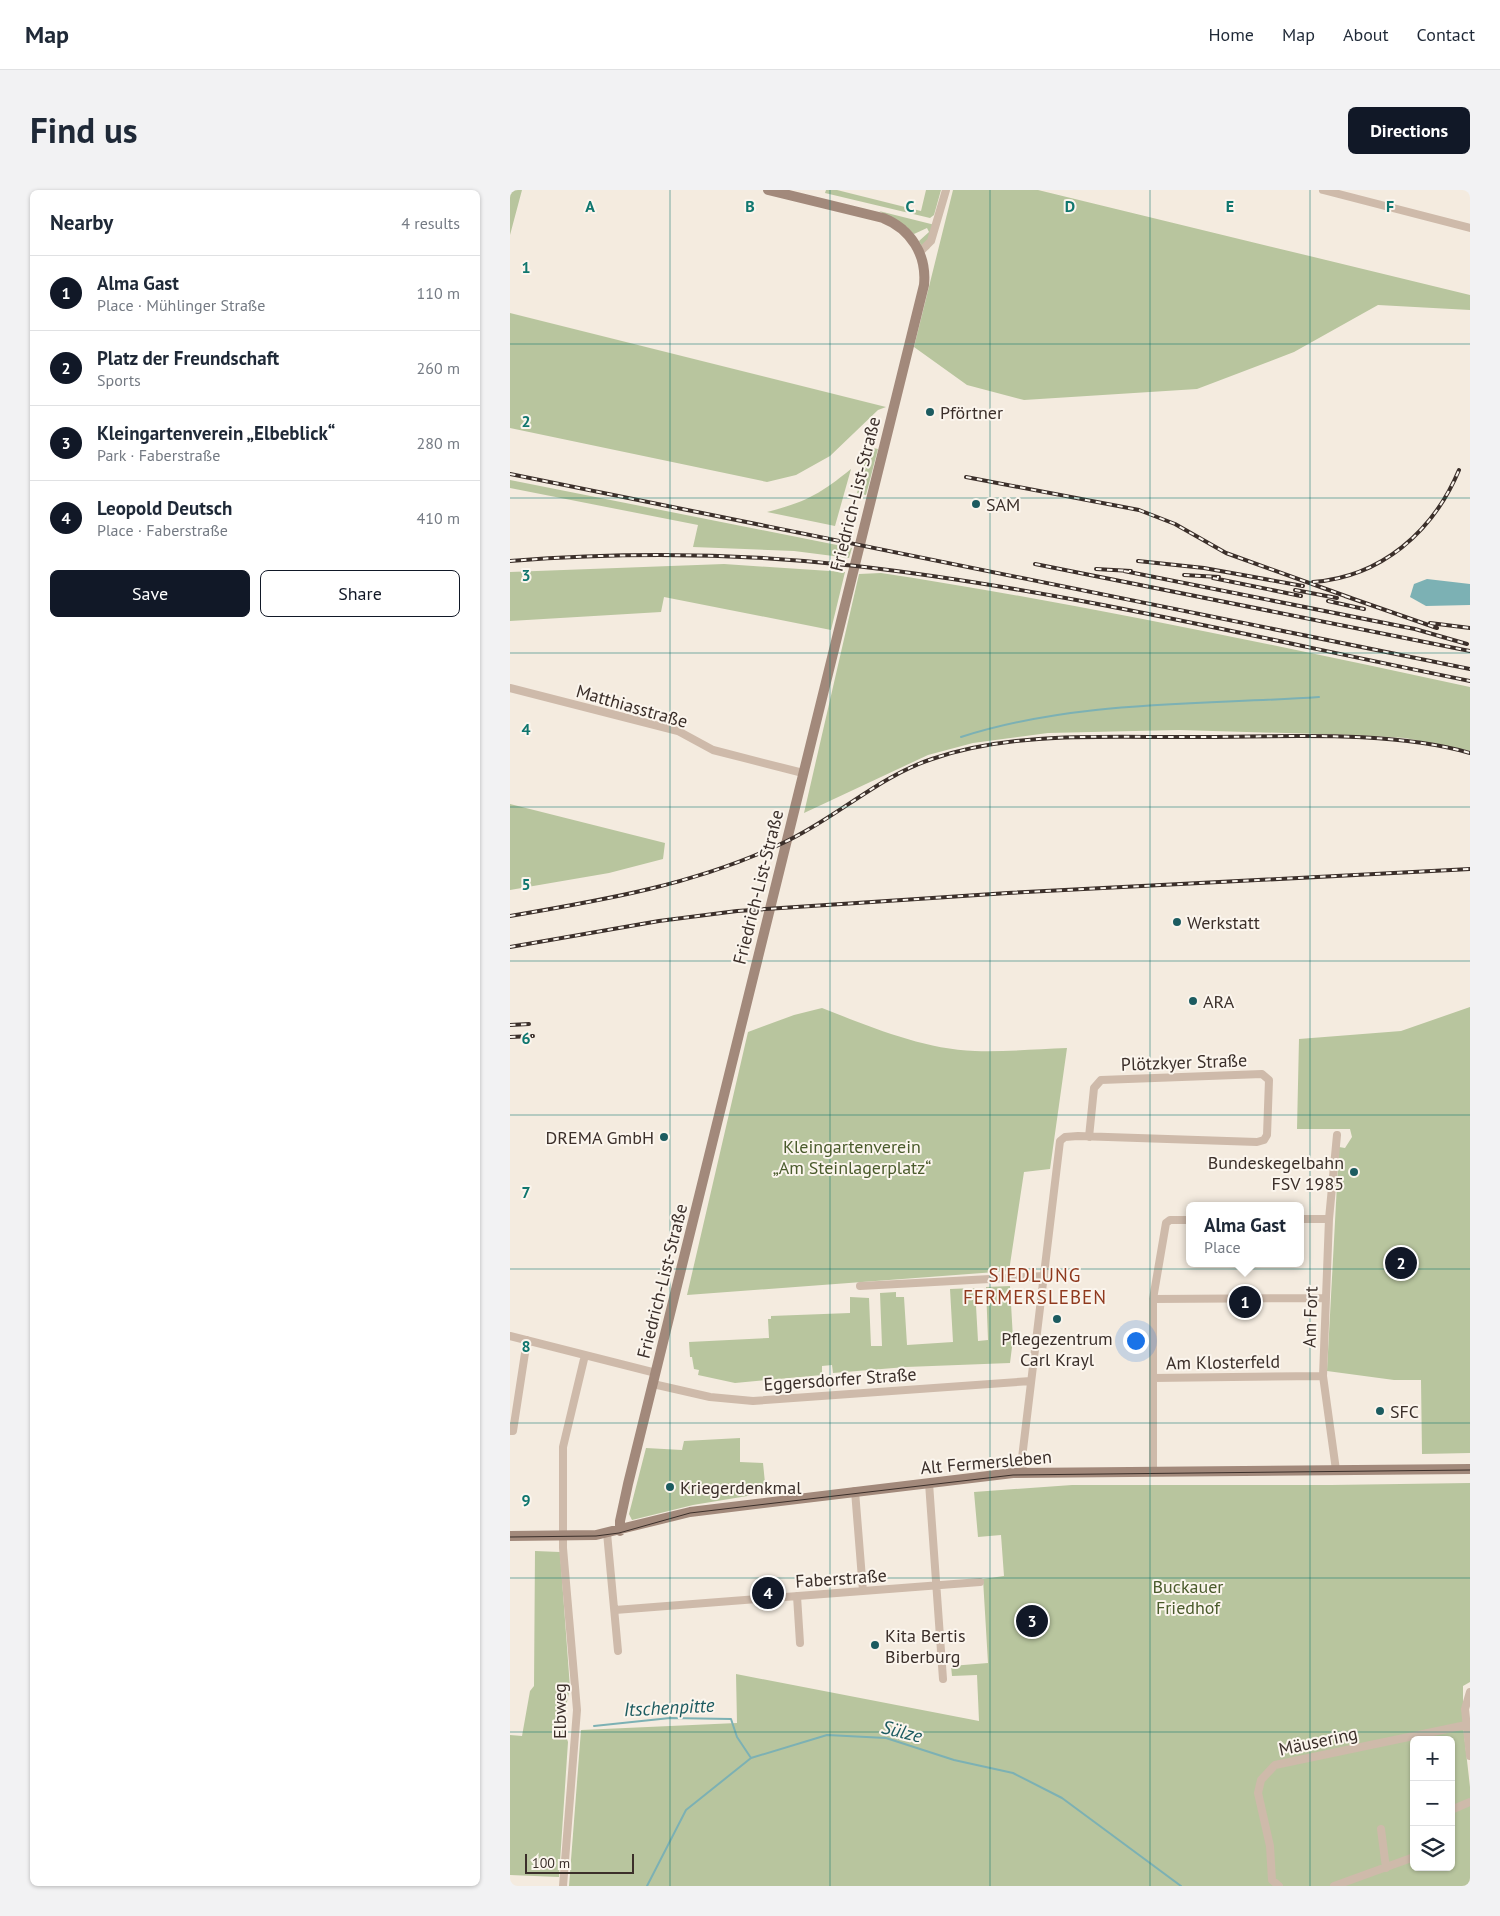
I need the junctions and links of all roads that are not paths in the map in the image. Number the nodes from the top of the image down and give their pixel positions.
1 (768, 190) edge
2 (946, 190) edge
3 (1323, 190) edge
4 (1470, 228) edge
5 (920, 252) junction
6 (510, 688) edge
7 (803, 773) junction
8 (1337, 1135) dead end
9 (1089, 1137) junction
10 (1304, 1219) edge
11 (1329, 1219) junction
12 (1186, 1220) edge
13 (1044, 1276) junction
14 (860, 1286) dead end
15 (1325, 1298) junction
16 (1153, 1299) junction
17 (510, 1336) edge
18 (527, 1340) junction
19 (585, 1355) junction
20 (656, 1373) junction
21 (1323, 1376) junction
22 (1153, 1378) junction
23 (1031, 1381) junction
24 (653, 1384) junction
25 (510, 1431) edge
26 (1470, 1468) edge
27 (1336, 1470) junction
28 (1153, 1471) junction
29 (1023, 1473) junction
30 (928, 1483) junction
31 (855, 1491) junction
32 (620, 1530) junction
33 (607, 1533) junction
34 (510, 1536) edge
35 (562, 1536) junction
36 (980, 1582) dead end
37 (938, 1586) junction
38 (863, 1591) junction
39 (797, 1596) junction
40 (615, 1610) junction
41 (800, 1643) dead end
42 (618, 1651) dead end
43 (943, 1679) dead end
44 (1470, 1692) edge
45 (1466, 1725) junction
46 (1470, 1756) edge
47 (1470, 1802) edge
48 (1455, 1808) edge
49 (1381, 1829) dead end
50 (1410, 1859) edge
51 (1386, 1868) junction
52 (563, 1886) edge
53 (1279, 1886) edge
54 (1334, 1886) edge

1 - 5 street
2 - 5 street
3 - 4 street
5 - 7 street, Friedrich-List-Straße
6 - 7 street, Matthiasstraße
7 - 20 street, Friedrich-List-Straße
8 - 11 street, Am Fort
9 - 9 street, Plötzkyer Straße
9 - 13 street, Plötzkyer Straße
10 - 11 street
11 - 15 street, Am Fort
12 - 16 street
13 - 14 street
13 - 23 street
15 - 16 street
15 - 21 street, Am Fort
16 - 22 street
17 - 18 street
18 - 19 street
18 - 25 street
19 - 20 street
19 - 35 street, Elbweg
20 - 24 street, Friedrich-List-Straße
21 - 22 street, Am Klosterfeld
21 - 27 street, Am Fort
22 - 28 street
23 - 24 street, Eggersdorfer Straße
23 - 29 street
24 - 32 street, Friedrich-List-Straße
26 - 27 street, Alt Fermersleben
27 - 28 street, Alt Fermersleben
28 - 29 street, Alt Fermersleben
29 - 30 street, Alt Fermersleben
30 - 31 street, Alt Fermersleben
30 - 37 street
31 - 32 street, Alt Fermersleben
31 - 38 street
32 - 33 street, Alt Fermersleben
33 - 35 street, Alt Fermersleben
33 - 40 street
34 - 35 street, Alt Fermersleben
35 - 52 street, Elbweg
36 - 37 street, Faberstraße
37 - 38 street, Faberstraße
37 - 43 street
38 - 39 street, Faberstraße
39 - 40 street, Faberstraße
39 - 41 street
40 - 42 street
44 - 45 street
45 - 46 street
45 - 53 street, Mäusering
47 - 48 street
49 - 51 street
50 - 51 street
51 - 54 street

